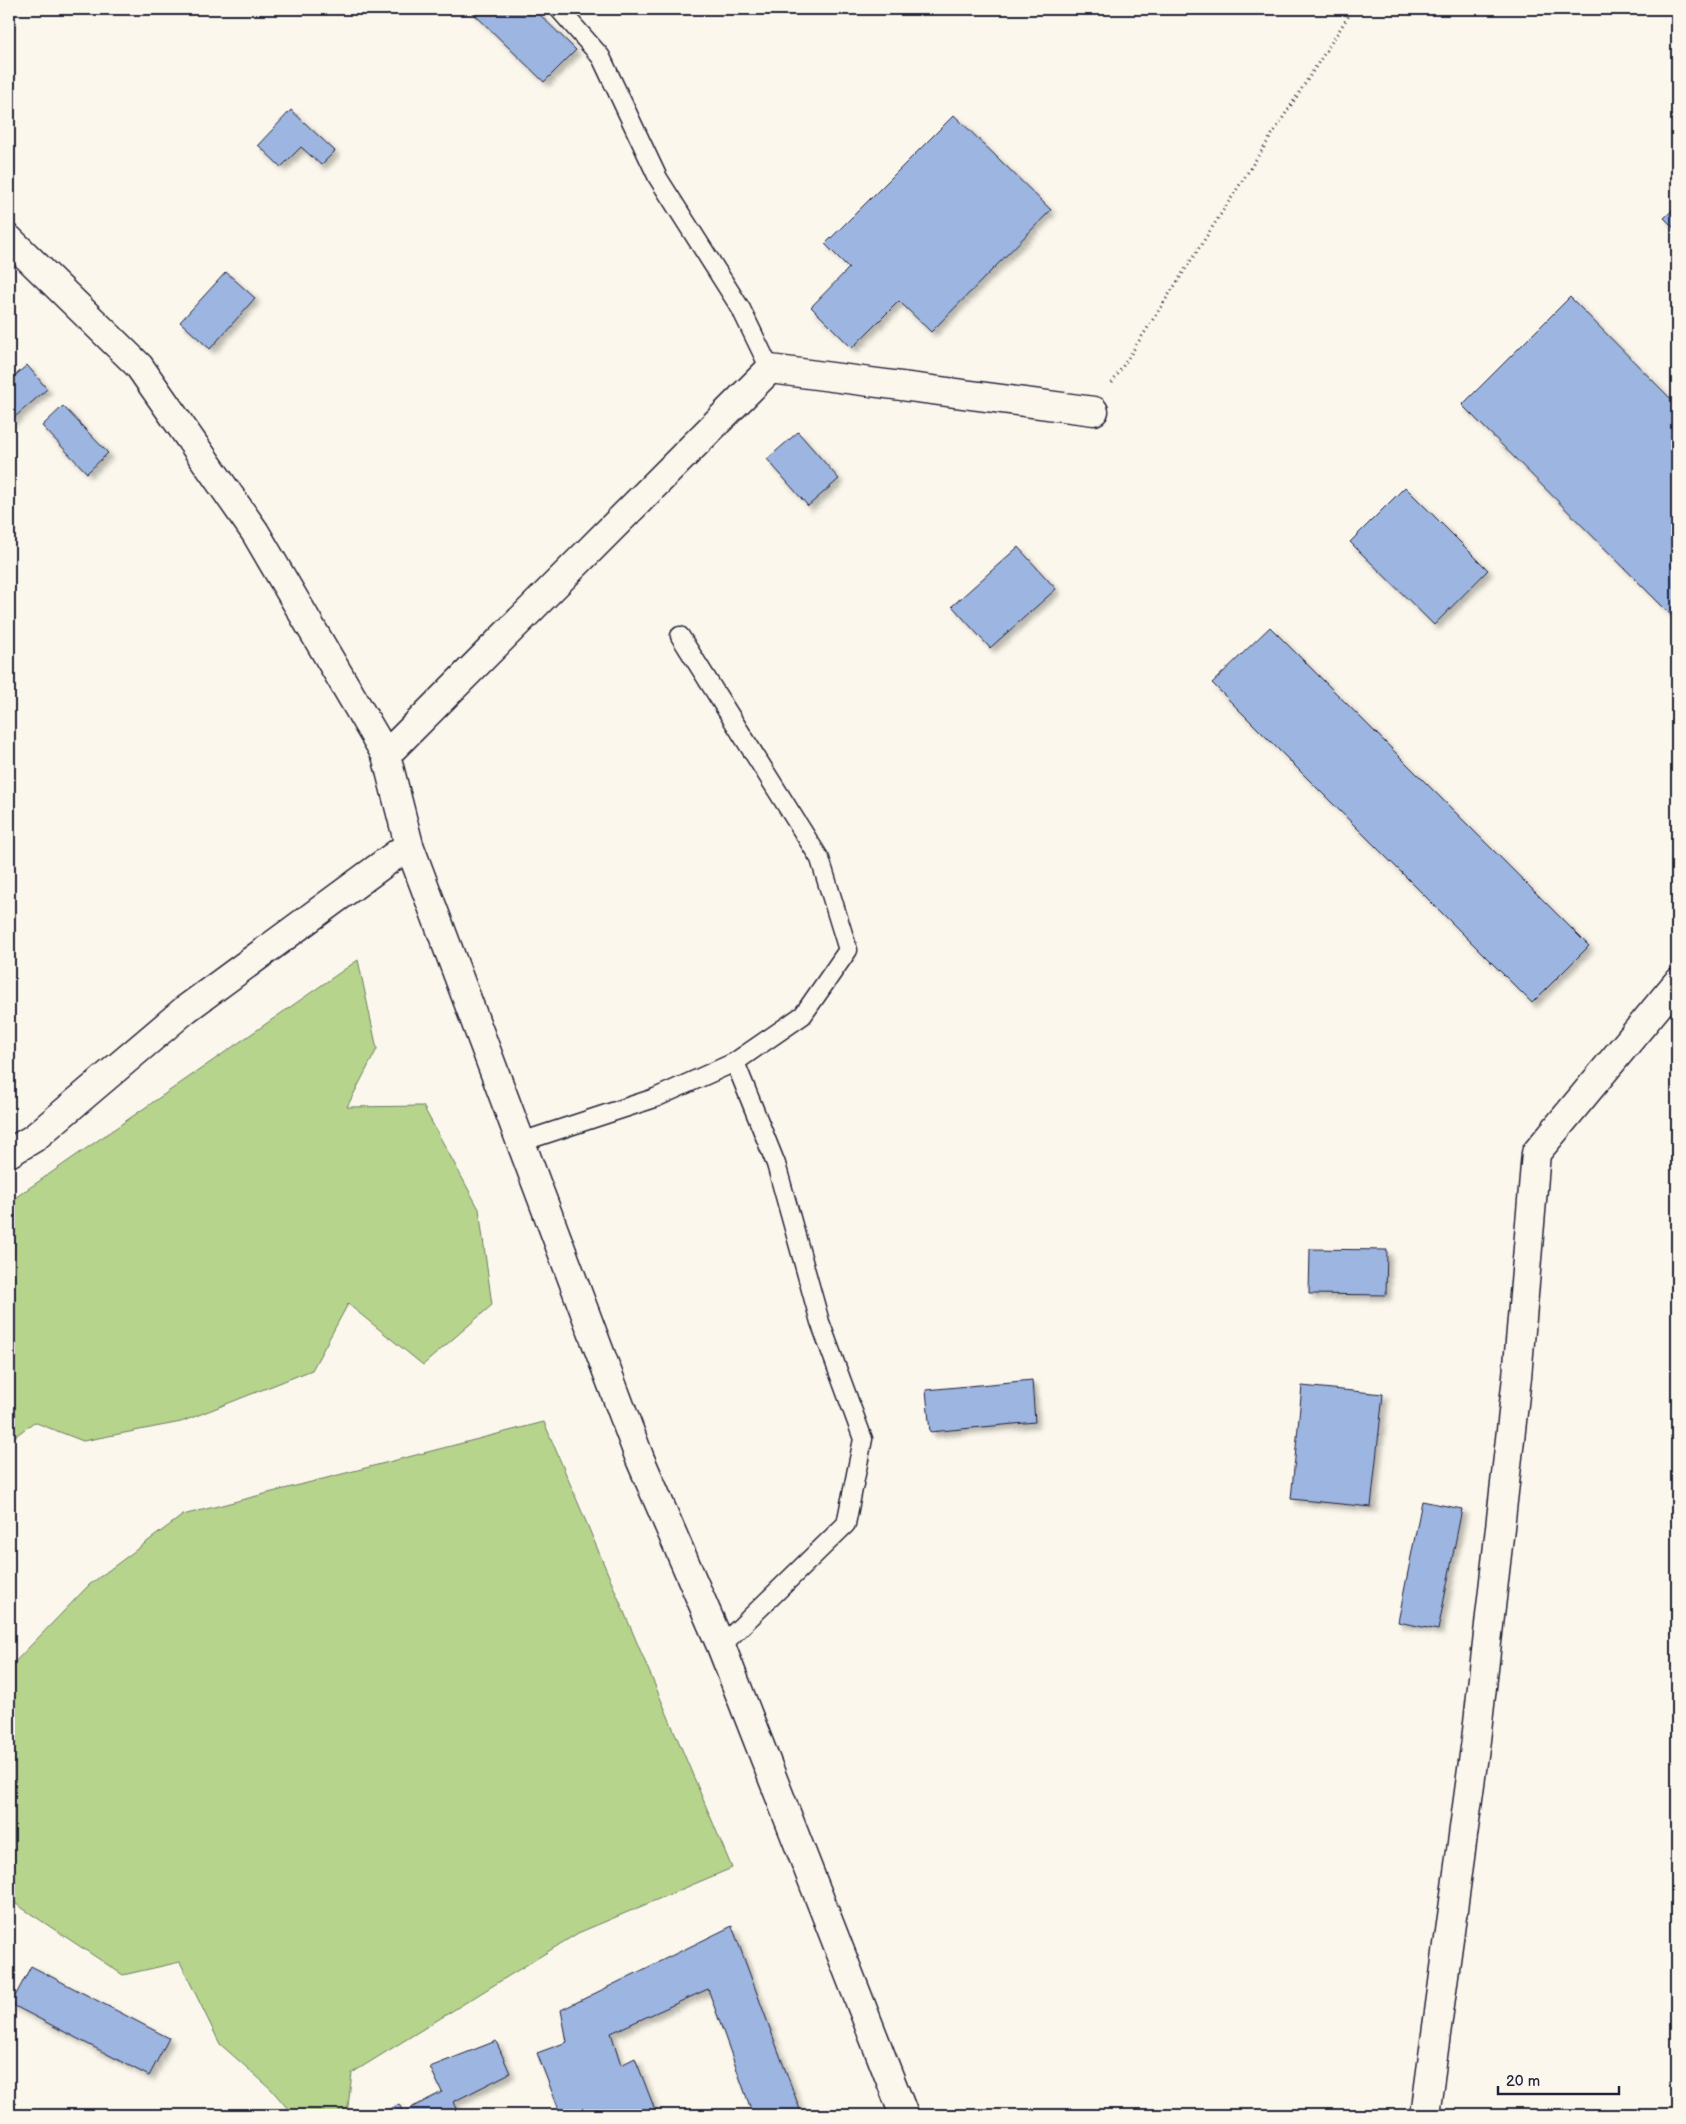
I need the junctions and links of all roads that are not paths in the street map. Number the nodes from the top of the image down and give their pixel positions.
1 (558, 9) edge
2 (9, 239) edge
3 (770, 370) junction
4 (1094, 411) road end
5 (680, 636) dead end
6 (386, 754) junction
7 (409, 845) junction
8 (1677, 983) edge
9 (735, 1062) junction
10 (521, 1142) junction
11 (9, 1153) edge
12 (721, 1646) junction
13 (904, 2115) edge
14 (1425, 2115) edge

1 - 3 lane
2 - 6 street
3 - 4 street
3 - 6 street
5 - 9 lane
6 - 7 street
7 - 10 street
7 - 11 street
8 - 14 street
9 - 10 lane
9 - 12 lane
10 - 12 street
12 - 13 street

